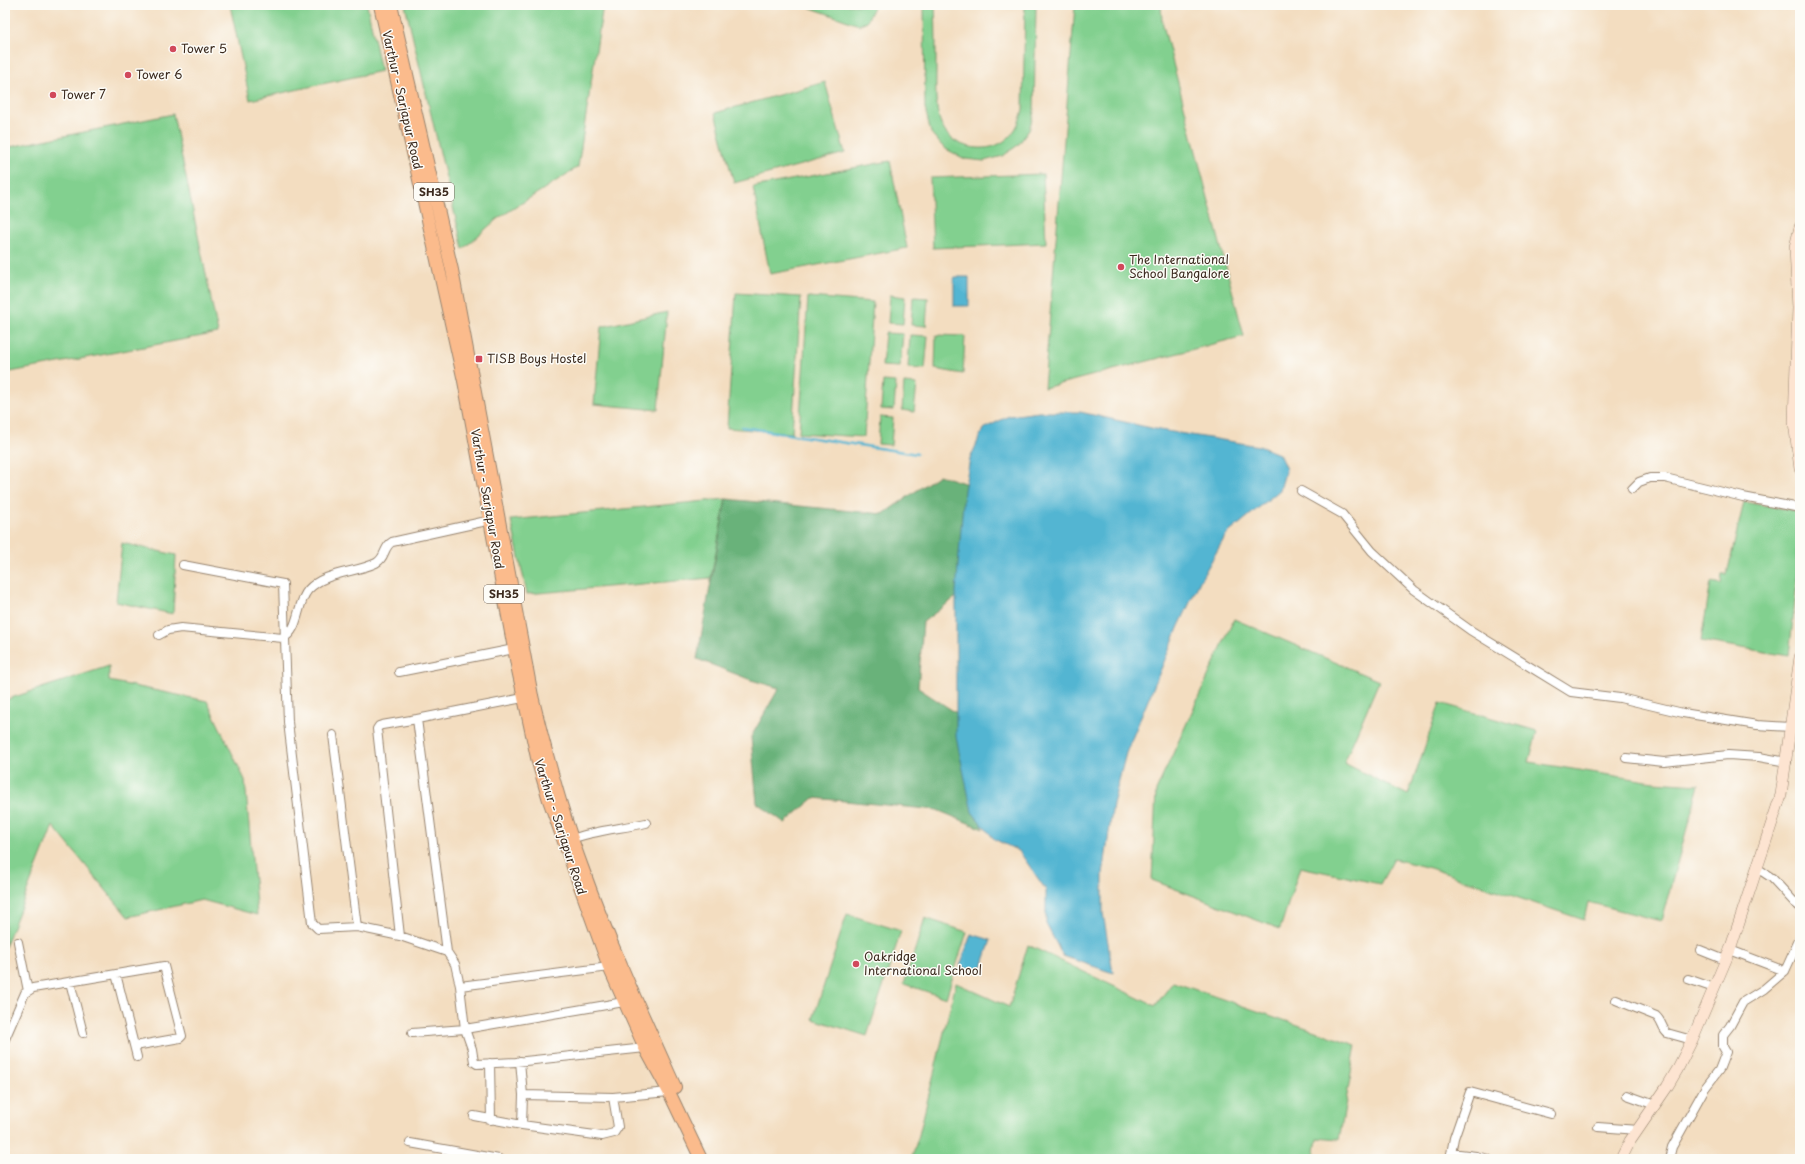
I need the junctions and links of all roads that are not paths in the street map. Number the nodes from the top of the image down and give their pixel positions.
1 (380, 5) edge
2 (392, 5) edge
3 (1800, 227) edge
4 (1798, 450) edge
5 (1800, 469) edge
6 (1632, 489) dead end
7 (1302, 491) dead end
8 (1800, 508) edge
9 (491, 520) junction
10 (183, 565) dead end
11 (159, 635) dead end
12 (285, 637) junction
13 (514, 649) junction
14 (1800, 657) edge
15 (399, 672) dead end
16 (528, 697) junction
17 (417, 719) junction
18 (1791, 727) junction
19 (333, 735) dead end
20 (1626, 758) dead end
21 (1787, 762) junction
22 (646, 823) dead end
23 (567, 840) junction
24 (1757, 868) junction
25 (1797, 905) edge
26 (1800, 915) edge
27 (356, 927) junction
28 (400, 936) junction
29 (1800, 938) edge
30 (18, 942) dead end
31 (1700, 950) dead end
32 (1730, 950) junction
33 (447, 952) junction
34 (1725, 960) junction
35 (608, 967) junction
36 (1785, 971) junction
37 (116, 974) junction
38 (1688, 979) dead end
39 (70, 982) junction
40 (460, 986) junction
41 (1714, 988) junction
42 (28, 991) junction
43 (1616, 1000) dead end
44 (624, 1002) junction
45 (465, 1030) junction
46 (83, 1033) dead end
47 (412, 1033) dead end
48 (5, 1039) edge
49 (1692, 1040) junction
50 (135, 1046) junction
51 (645, 1048) junction
52 (137, 1056) dead end
53 (520, 1061) junction
54 (490, 1063) junction
55 (669, 1092) junction
56 (523, 1095) junction
57 (1627, 1095) dead end
58 (613, 1097) junction
59 (1655, 1105) junction
60 (1551, 1114) dead end
61 (474, 1116) dead end
62 (491, 1120) junction
63 (522, 1125) junction
64 (1598, 1127) dead end
65 (1638, 1130) junction
66 (410, 1143) dead end
67 (1450, 1156) edge
68 (486, 1158) edge
69 (499, 1159) edge
70 (701, 1159) edge
71 (706, 1159) edge
72 (1488, 1159) edge
73 (1621, 1159) edge
74 (1669, 1159) edge

1 - 9 main road, Varthur - Sarjapur Road / SH35
2 - 16 main road, Varthur - Sarjapur Road / SH35
3 - 4 street
4 - 5 street
6 - 8 street
7 - 18 street
9 - 12 street
9 - 13 main road, Varthur - Sarjapur Road / SH35
10 - 12 street
11 - 12 street
12 - 27 street
13 - 15 street
13 - 16 main road, Varthur - Sarjapur Road / SH35
14 - 18 street
16 - 17 street
16 - 23 main road, Varthur - Sarjapur Road / SH35
17 - 28 street
17 - 33 street
18 - 21 street
19 - 27 street
20 - 21 street
21 - 24 street
22 - 23 street
23 - 35 main road, Varthur - Sarjapur Road / SH35
23 - 71 main road, Varthur - Sarjapur Road / SH35
24 - 25 street
24 - 32 street
25 - 26 street
27 - 28 street
28 - 33 street
29 - 36 street
30 - 42 street
31 - 34 street
32 - 34 street
32 - 36 street
33 - 40 street
34 - 41 street
35 - 40 street
35 - 44 main road, Varthur - Sarjapur Road / SH35
36 - 74 street
37 - 39 street
37 - 50 street
37 - 50 street
38 - 41 street
39 - 42 street
39 - 46 street
40 - 45 street
41 - 49 street
42 - 48 street
43 - 49 street
44 - 45 street
44 - 51 main road, Varthur - Sarjapur Road / SH35
45 - 47 street
45 - 54 street
49 - 59 street
50 - 52 street
51 - 53 street
51 - 55 main road, Varthur - Sarjapur Road / SH35
53 - 54 street
53 - 56 street
54 - 62 street
55 - 58 street
55 - 70 main road, Varthur - Sarjapur Road / SH35
56 - 58 street
56 - 63 street
57 - 59 street
58 - 63 street
59 - 65 street
60 - 67 street
61 - 62 street
62 - 63 street
64 - 65 street
65 - 73 street
66 - 68 street
67 - 72 street
68 - 69 street

